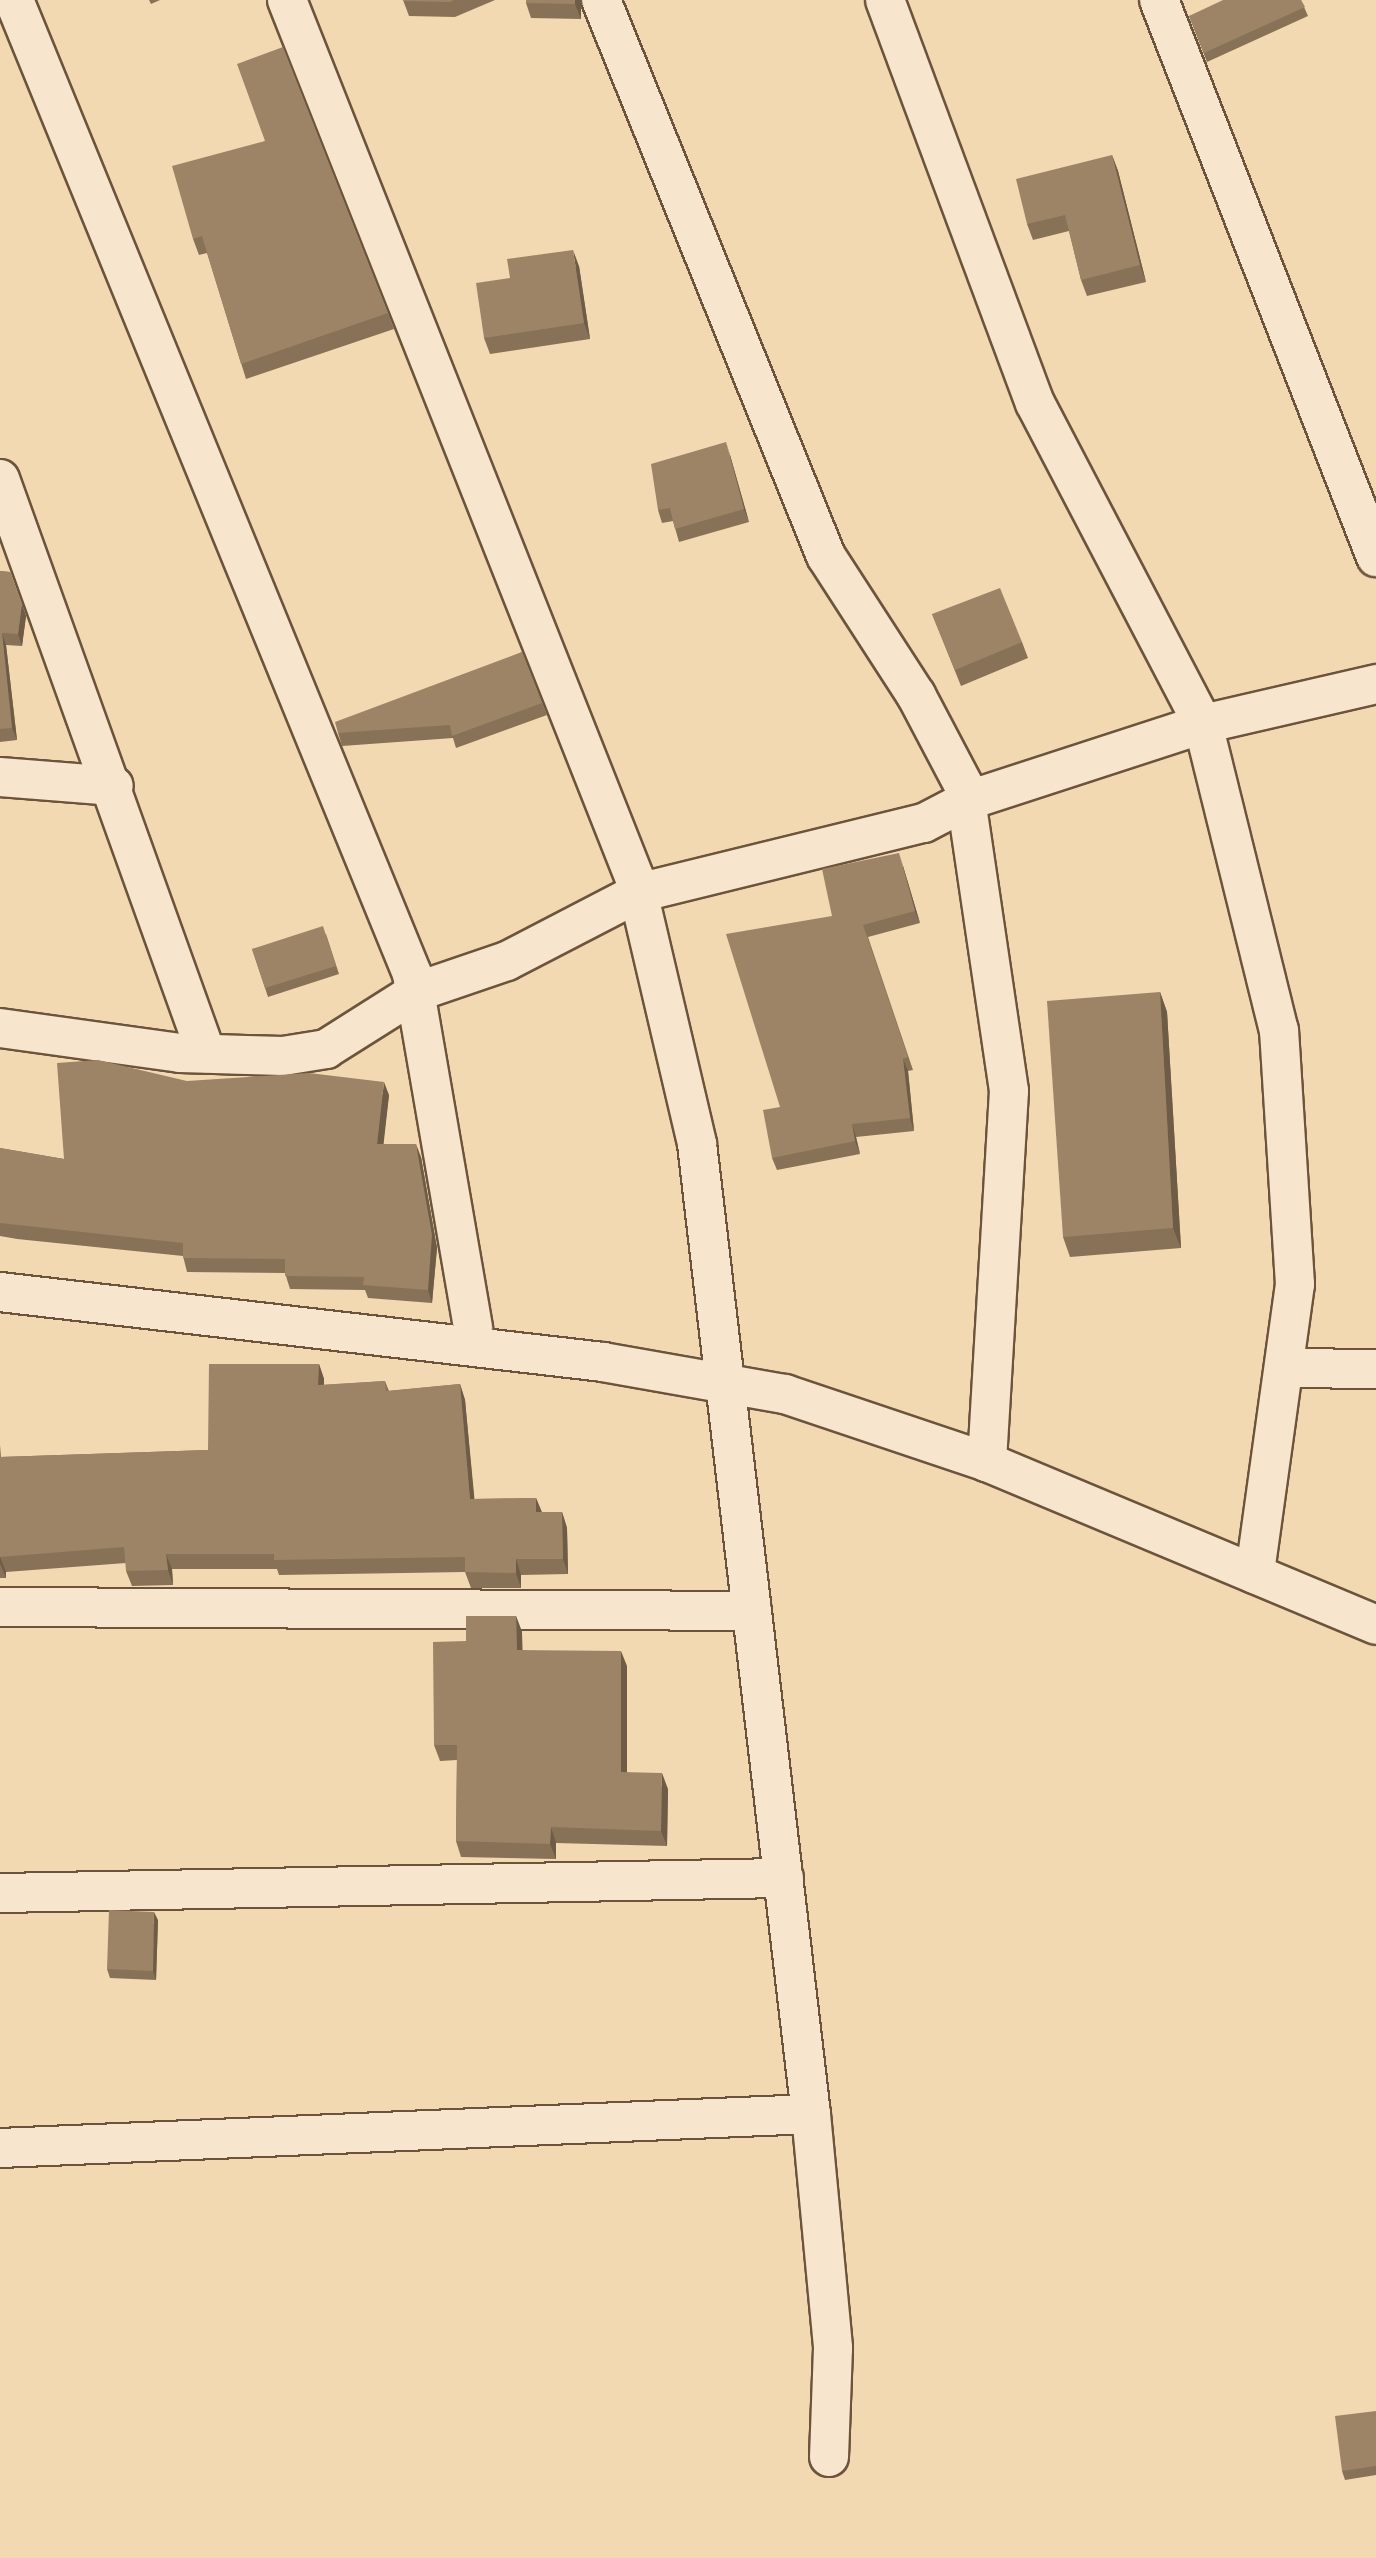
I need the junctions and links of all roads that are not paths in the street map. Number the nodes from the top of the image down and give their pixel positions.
1 (14, 0) edge
2 (287, 0) edge
3 (601, 0) edge
4 (885, 0) edge
5 (1159, 0) edge
6 (0, 479) edge
7 (12, 536) edge
8 (1376, 557) edge
9 (1376, 684) edge
10 (1202, 724) junction
11 (0, 777) edge
12 (114, 786) junction
13 (966, 801) junction
14 (638, 893) junction
15 (416, 992) junction
16 (0, 1027) edge
17 (206, 1054) junction
18 (0, 1292) edge
19 (473, 1328) dead end
20 (1284, 1368) junction
21 (1376, 1369) edge
22 (726, 1384) junction
23 (987, 1462) junction
24 (1255, 1574) junction
25 (0, 1607) edge
26 (752, 1611) junction
27 (1376, 1625) edge
28 (784, 1878) junction
29 (0, 1893) edge
30 (811, 2114) junction
31 (0, 2148) edge
32 (829, 2457) dead end

1 - 15 street
2 - 14 street
3 - 13 street
4 - 10 street
5 - 8 street
6 - 7 street
7 - 12 street
9 - 10 street
10 - 13 street
10 - 20 street
11 - 12 street
12 - 17 street
13 - 14 street
13 - 23 street
14 - 15 street
14 - 22 street
15 - 17 street
15 - 19 street
16 - 17 street
18 - 22 street
20 - 21 street
20 - 24 street
22 - 23 street
22 - 26 street
23 - 24 street
24 - 27 street
25 - 26 street
26 - 28 street
28 - 29 street
28 - 30 street
30 - 31 street
30 - 32 street

